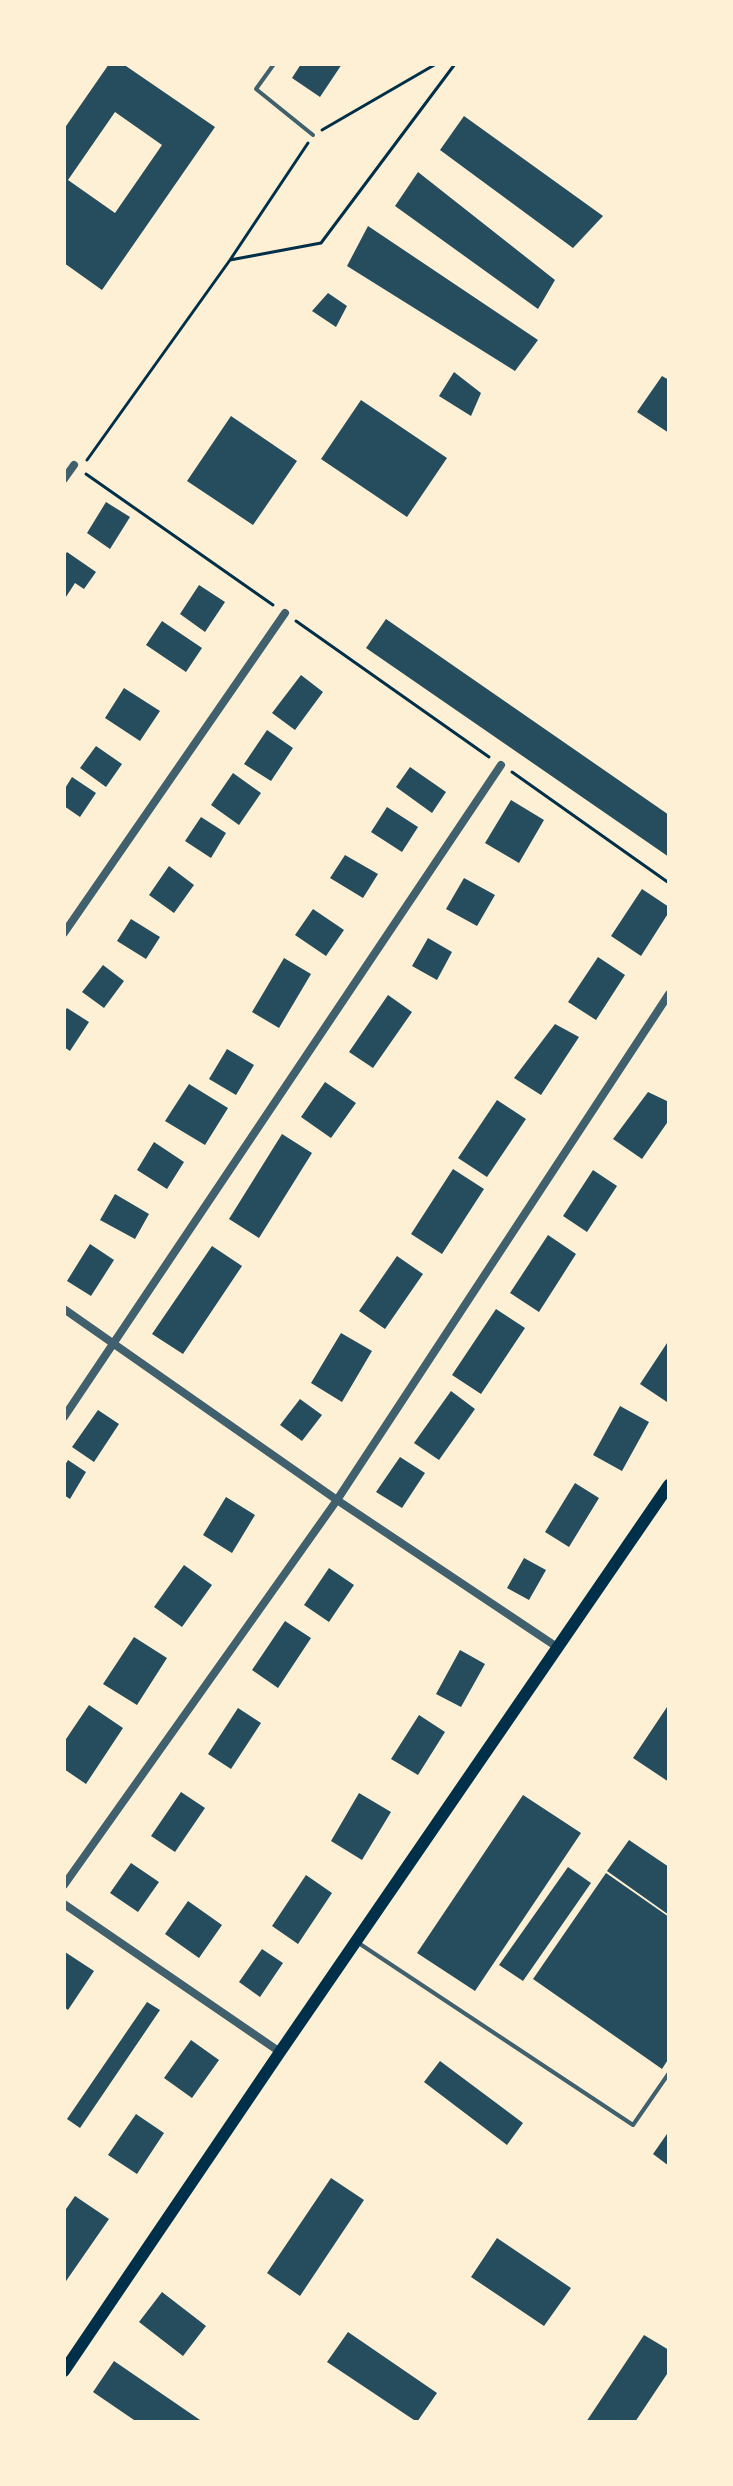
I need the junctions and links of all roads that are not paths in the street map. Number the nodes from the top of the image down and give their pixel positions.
1 (274, 64) edge
2 (313, 135) road end
3 (74, 465) dead end
4 (64, 479) edge
5 (285, 613) road end
6 (501, 765) road end
7 (64, 933) edge
8 (669, 994) edge
9 (64, 1309) edge
10 (114, 1343) junction
11 (64, 1417) edge
12 (669, 1485) edge
13 (337, 1500) junction
14 (557, 1647) junction
15 (64, 1885) edge
16 (64, 1904) edge
17 (355, 1941) junction
18 (280, 2052) junction
19 (669, 2073) edge
20 (64, 2371) edge

1 - 2 lane
3 - 4 street
5 - 7 street
6 - 10 street
8 - 13 street
9 - 10 street
10 - 11 street
10 - 13 street
12 - 14 main road
13 - 14 street
13 - 15 street
14 - 17 main road
16 - 18 street
17 - 18 main road
17 - 19 lane
18 - 20 main road

